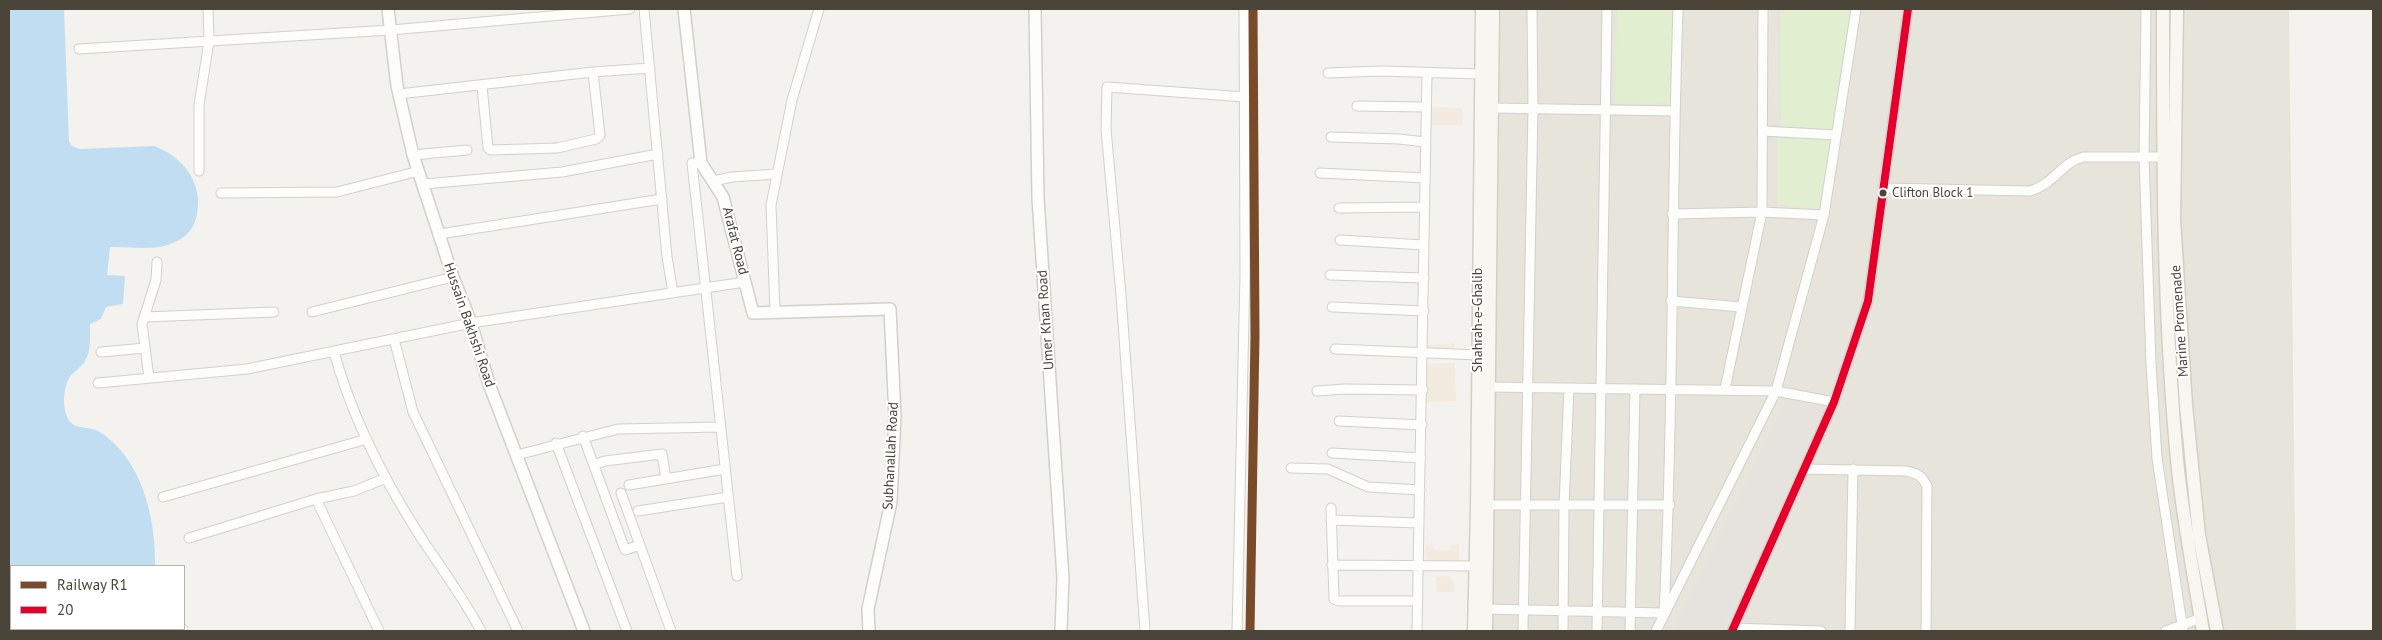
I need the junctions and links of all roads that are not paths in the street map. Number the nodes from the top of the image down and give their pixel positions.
1 (208, 9) edge
2 (388, 9) edge
3 (630, 9) edge
4 (644, 9) edge
5 (684, 9) edge
6 (819, 9) edge
7 (1035, 9) edge
8 (1244, 9) edge
9 (1482, 9) edge
10 (1493, 9) edge
11 (1532, 9) edge
12 (1607, 9) edge
13 (1678, 9) edge
14 (1764, 9) edge
15 (1856, 9) edge
16 (1908, 9) edge
17 (2146, 9) edge
18 (2163, 9) edge
19 (2177, 9) edge
20 (390, 30) junction
21 (209, 41) junction
22 (79, 49) dead end
23 (650, 68) junction
24 (593, 72) junction
25 (1328, 73) dead end
26 (1427, 73) junction
27 (1480, 74) junction
28 (482, 86) junction
29 (399, 94) junction
30 (1245, 97) junction
31 (1357, 106) dead end
32 (1426, 107) junction
33 (1492, 108) junction
34 (1533, 108) junction
35 (1604, 111) junction
36 (1675, 112) junction
37 (1763, 131) junction
38 (1836, 135) junction
39 (1331, 137) dead end
40 (1425, 142) junction
41 (467, 150) dead end
42 (658, 154) junction
43 (414, 155) junction
44 (2144, 157) junction
45 (2164, 157) junction
46 (701, 162) junction
47 (199, 171) dead end
48 (419, 171) junction
49 (1320, 173) dead end
50 (777, 174) junction
51 (1425, 178) junction
52 (713, 181) junction
53 (424, 184) junction
54 (1883, 188) junction
55 (221, 193) dead end
56 (662, 199) junction
57 (1425, 207) junction
58 (1339, 208) dead end
59 (1762, 212) junction
60 (1672, 214) junction
61 (1824, 216) junction
62 (440, 234) junction
63 (1340, 240) dead end
64 (1424, 245) junction
65 (157, 262) dead end
66 (1330, 275) dead end
67 (453, 277) junction
68 (1424, 278) junction
69 (745, 282) junction
70 (705, 289) junction
71 (673, 294) junction
72 (1671, 301) junction
73 (1332, 306) dead end
74 (1742, 306) junction
75 (890, 309) joint
76 (1424, 311) junction
77 (274, 312) dead end
78 (312, 312) dead end
79 (774, 312) junction
80 (144, 317) junction
81 (471, 323) junction
82 (394, 339) junction
83 (145, 348) junction
84 (1336, 349) dead end
85 (101, 352) dead end
86 (334, 352) junction
87 (1423, 353) junction
88 (1478, 355) junction
89 (149, 378) junction
90 (98, 384) dead end
91 (1490, 387) junction
92 (1526, 387) junction
93 (1569, 388) junction
94 (1602, 389) junction
95 (1635, 389) junction
96 (1725, 389) junction
97 (1423, 390) junction
98 (1672, 390) junction
99 (1317, 391) dead end
100 (1776, 391) junction
101 (1834, 402) junction
102 (1339, 421) dead end
103 (1422, 425) junction
104 (721, 427) junction
105 (583, 436) junction
106 (367, 439) junction
107 (556, 443) junction
108 (1332, 453) dead end
109 (517, 455) junction
110 (1421, 458) junction
111 (594, 465) junction
112 (1291, 468) dead end
113 (725, 469) junction
114 (1804, 469) junction
115 (1853, 469) junction
116 (386, 478) junction
117 (666, 479) junction
118 (629, 484) dead end
119 (1420, 490) junction
120 (622, 493) dead end
121 (163, 497) dead end
122 (728, 497) junction
123 (316, 500) junction
124 (1488, 505) junction
125 (1525, 505) junction
126 (1564, 505) junction
127 (1600, 505) junction
128 (1632, 505) junction
129 (1670, 505) junction
130 (1331, 508) dead end
131 (638, 511) dead end
132 (1331, 520) junction
133 (1419, 523) junction
134 (188, 538) dead end
135 (640, 544) junction
136 (1332, 565) junction
137 (1418, 566) junction
138 (1476, 566) junction
139 (737, 576) dead end
140 (1417, 601) junction
141 (1486, 609) junction
142 (1524, 609) junction
143 (1563, 610) junction
144 (1598, 611) junction
145 (1630, 612) junction
146 (1664, 612) junction
147 (2201, 618) junction
148 (2183, 628) edge
149 (1733, 630) edge
150 (379, 631) edge
151 (481, 631) edge
152 (518, 631) edge
153 (584, 631) edge
154 (627, 631) edge
155 (671, 631) edge
156 (869, 631) edge
157 (1061, 631) edge
158 (1145, 631) edge
159 (1237, 631) edge
160 (1417, 631) edge
161 (1474, 631) edge
162 (1486, 631) edge
163 (1523, 631) edge
164 (1563, 631) edge
165 (1597, 631) edge
166 (1630, 631) edge
167 (1656, 631) edge
168 (1821, 631) edge
169 (1850, 631) edge
170 (1926, 631) edge
171 (2166, 631) edge
172 (2203, 631) edge
173 (2217, 631) edge

1 - 21 street
2 - 20 street, Hussain Bakhshi Road
3 - 20 street
4 - 23 street
5 - 46 street, Arafat Road
6 - 50 street
7 - 157 street, Umer Khan Road
8 - 30 street
9 - 27 main road, Shahrah-e-Ghalib
10 - 33 main road, Shahrah-e-Ghalib
11 - 34 street
12 - 35 street
13 - 36 street
14 - 37 street
15 - 38 street
16 - 54 street
17 - 44 street
18 - 45 main road, Marine Promenade
19 - 173 main road, Marine Promenade
20 - 21 street
20 - 29 street, Hussain Bakhshi Road
21 - 22 street
21 - 47 street
23 - 24 street
23 - 42 street
24 - 28 street
24 - 28 street
25 - 26 street
26 - 27 street
26 - 32 street
27 - 88 main road, Shahrah-e-Ghalib
28 - 29 street
29 - 43 street, Hussain Bakhshi Road
30 - 158 street
30 - 159 street
31 - 32 street
32 - 40 street
33 - 34 street
33 - 91 main road, Shahrah-e-Ghalib
34 - 35 street
34 - 92 street
35 - 36 street
35 - 94 street
36 - 60 street
37 - 38 street
37 - 59 street
38 - 61 street
39 - 40 street
40 - 51 street
41 - 43 street
42 - 53 street
42 - 56 street
43 - 48 street, Hussain Bakhshi Road
44 - 45 street
44 - 54 street
44 - 148 street
45 - 147 main road, Marine Promenade
46 - 52 street, Arafat Road
46 - 70 street
48 - 53 street, Hussain Bakhshi Road
48 - 55 street
49 - 51 street
50 - 52 street
50 - 79 street
51 - 57 street
52 - 69 street, Arafat Road
53 - 62 street, Hussain Bakhshi Road
54 - 101 street
56 - 62 street
56 - 71 street
57 - 58 street
57 - 64 street
59 - 60 street
59 - 61 street
59 - 74 street
60 - 72 street
61 - 100 street
62 - 67 street, Hussain Bakhshi Road
63 - 64 street
64 - 68 street
65 - 80 street
66 - 68 street
67 - 78 street
67 - 81 street, Hussain Bakhshi Road
68 - 76 street
69 - 70 street
69 - 79 street, Arafat Road
70 - 71 street
70 - 104 street
71 - 81 street
72 - 74 street
72 - 98 street
73 - 76 street
74 - 96 street
75 - 79 street, Arafat Road
75 - 156 street, Subhanallah Road
76 - 87 street
77 - 80 street
80 - 83 street
81 - 82 street
81 - 109 street, Hussain Bakhshi Road
82 - 86 street
82 - 152 street
83 - 85 street
83 - 89 street
84 - 87 street
86 - 89 street
86 - 106 street
87 - 88 street
87 - 97 street
88 - 138 main road, Shahrah-e-Ghalib
89 - 90 street
91 - 92 street
91 - 124 main road, Shahrah-e-Ghalib
92 - 93 street
92 - 125 street
93 - 94 street
93 - 126 street
94 - 95 street
94 - 127 street
95 - 98 street
95 - 128 street
96 - 98 street
96 - 100 street
97 - 99 street
97 - 103 street
98 - 129 street
100 - 101 street
100 - 146 street
101 - 114 street
102 - 103 street
103 - 110 street
104 - 105 street
104 - 113 street
105 - 107 street
105 - 111 street
106 - 116 street
106 - 121 street
107 - 109 street
107 - 154 street
108 - 110 street
109 - 153 street, Hussain Bakhshi Road
110 - 119 street
111 - 117 street
111 - 135 street
112 - 119 street
113 - 117 street
113 - 122 street
114 - 115 street
114 - 149 street
115 - 169 street
115 - 170 street
116 - 123 street
116 - 151 street
117 - 118 street
119 - 133 street
120 - 135 street
122 - 131 street
122 - 139 street
123 - 134 street
123 - 150 street
124 - 125 street
124 - 141 main road, Shahrah-e-Ghalib
125 - 126 street
125 - 142 street
126 - 127 street
126 - 143 street
127 - 128 street
127 - 144 street
128 - 129 street
128 - 145 street
129 - 146 street
130 - 132 street
132 - 133 street
132 - 136 street
133 - 137 street
135 - 155 street
136 - 137 street
136 - 140 street
137 - 138 street
137 - 140 street
138 - 161 main road, Shahrah-e-Ghalib
140 - 160 street
141 - 142 street
141 - 162 main road, Shahrah-e-Ghalib
142 - 143 street
142 - 163 street
143 - 144 street
143 - 164 street
144 - 145 street
144 - 165 street
145 - 146 street
145 - 166 street
146 - 167 street
147 - 148 street
147 - 172 main road, Marine Promenade
148 - 171 street
149 - 168 street

